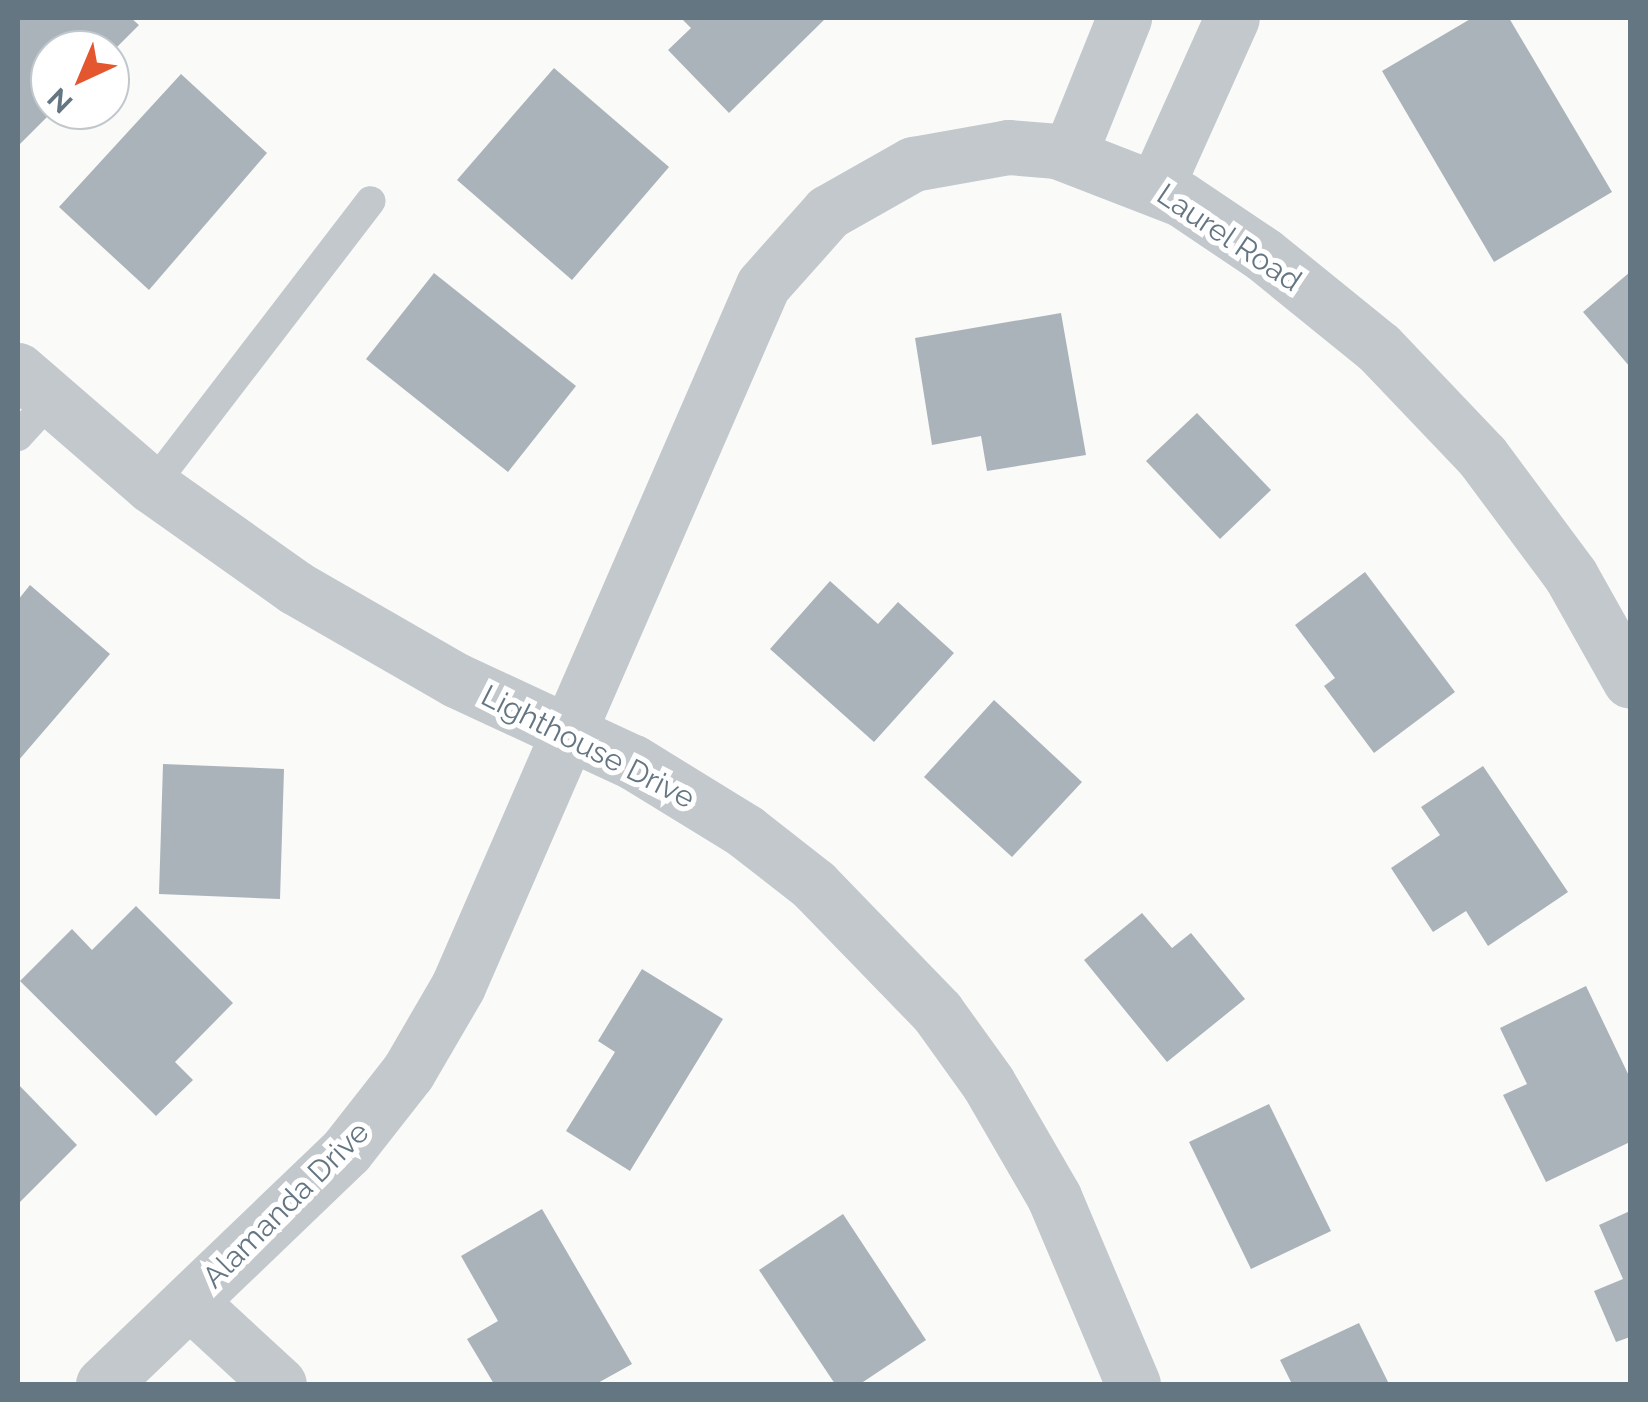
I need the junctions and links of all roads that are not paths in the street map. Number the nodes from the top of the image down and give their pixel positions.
1 (1124, 18) edge
2 (1232, 18) edge
3 (1069, 155) junction
4 (1156, 188) junction
5 (371, 200) dead end
6 (29, 402) edge
7 (152, 486) junction
8 (1630, 681) edge
9 (567, 732) junction
10 (190, 1302) junction
11 (103, 1384) edge
12 (279, 1384) edge
13 (1134, 1384) edge

1 - 3 street
2 - 4 street
3 - 4 street, Laurel Road
3 - 9 street, Laurel Road
4 - 8 street, Laurel Road
5 - 7 lane
6 - 7 street, Lighthouse Drive
7 - 9 street, Lighthouse Drive
9 - 10 street, Alamanda Drive
9 - 13 street, Lighthouse Drive
10 - 11 street, Alamanda Drive
10 - 12 street

